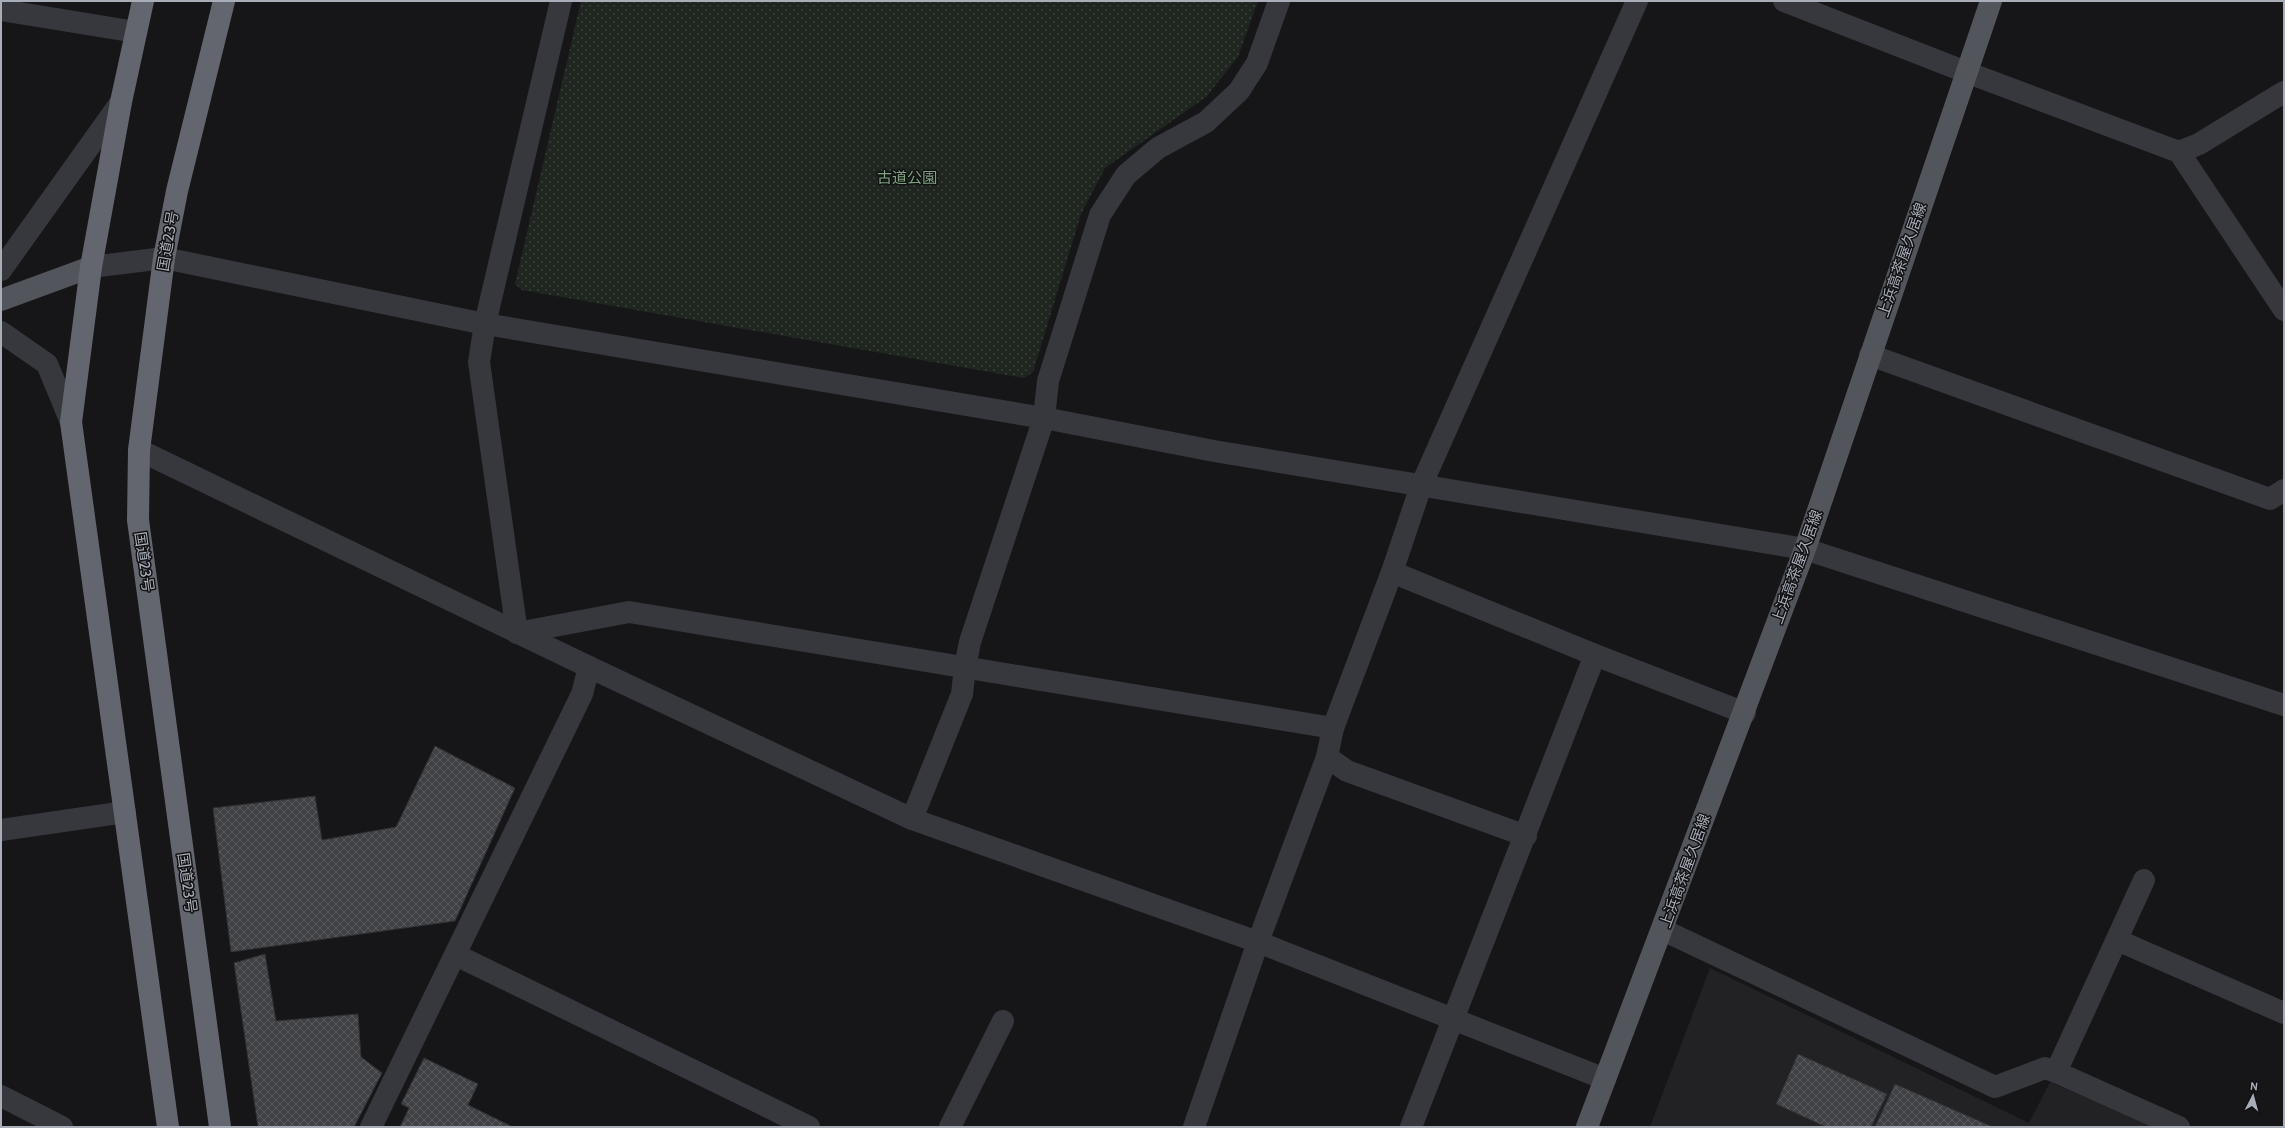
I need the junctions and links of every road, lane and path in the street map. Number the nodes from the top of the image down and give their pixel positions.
1 (143, 1) edge
2 (224, 1) edge
3 (561, 1) edge
4 (1279, 1) edge
5 (1637, 1) edge
6 (1784, 1) edge
7 (1991, 1) edge
8 (1, 10) edge
9 (136, 32) junction
10 (1966, 72) junction
11 (2284, 92) edge
12 (121, 102) junction
13 (2179, 152) junction
14 (164, 258) junction
15 (91, 267) junction
16 (1, 270) edge
17 (1, 300) edge
18 (2284, 310) edge
19 (485, 324) junction
20 (1, 332) edge
21 (1870, 355) junction
22 (1044, 418) junction
23 (72, 422) junction
24 (139, 450) junction
25 (1421, 486) junction
26 (2284, 490) edge
27 (1805, 549) junction
28 (1392, 572) junction
29 (517, 633) junction
30 (1595, 655) junction
31 (589, 667) junction
32 (965, 667) junction
33 (2284, 706) edge
34 (1744, 713) junction
35 (1333, 728) junction
36 (1327, 757) junction
37 (125, 812) junction
38 (912, 818) junction
39 (1, 830) edge
40 (1526, 836) junction
41 (2144, 880) dead end
42 (1663, 930) junction
43 (2117, 940) junction
44 (1258, 942) junction
45 (456, 955) junction
46 (2284, 1012) edge
47 (1453, 1020) junction
48 (1003, 1021) dead end
49 (2056, 1072) junction
50 (1605, 1079) junction
51 (1, 1096) edge
52 (62, 1127) edge
53 (168, 1127) edge
54 (220, 1127) edge
55 (371, 1127) edge
56 (810, 1127) edge
57 (950, 1127) edge
58 (1194, 1127) edge
59 (1411, 1127) edge
60 (1587, 1127) edge
61 (2179, 1127) edge

1 - 9 highway
2 - 14 highway, 国道23号
3 - 19 street
4 - 22 street
5 - 25 street
6 - 10 street
7 - 10 main road, 上浜高茶屋久居線
8 - 9 street
9 - 12 highway
10 - 13 street
10 - 21 main road, 上浜高茶屋久居線
11 - 13 street
12 - 15 highway
12 - 16 street
13 - 18 street
14 - 15 street
14 - 19 street
14 - 24 highway, 国道23号
15 - 17 main road
15 - 23 highway
19 - 22 street
19 - 29 street
20 - 23 street
21 - 26 street
21 - 27 main road, 上浜高茶屋久居線
22 - 25 street
22 - 32 street
23 - 37 highway
24 - 29 street
24 - 54 highway, 国道23号
25 - 27 street
25 - 28 street
27 - 33 street
27 - 34 main road, 上浜高茶屋久居線
28 - 30 street
28 - 35 street
29 - 31 street
29 - 32 street
30 - 34 street
30 - 40 street
31 - 38 street
31 - 45 street
32 - 35 street
32 - 38 street
34 - 42 main road, 上浜高茶屋久居線
35 - 36 street
36 - 40 street
36 - 44 street
37 - 39 street
37 - 53 highway
38 - 44 street
40 - 47 street
41 - 43 street
42 - 49 street
42 - 50 main road, 上浜高茶屋久居線
43 - 46 street
43 - 49 street
44 - 47 street
44 - 58 street
45 - 55 street
45 - 56 street
47 - 50 street
47 - 59 street
48 - 57 street
49 - 61 street
50 - 60 main road, 上浜高茶屋久居線
51 - 52 street

